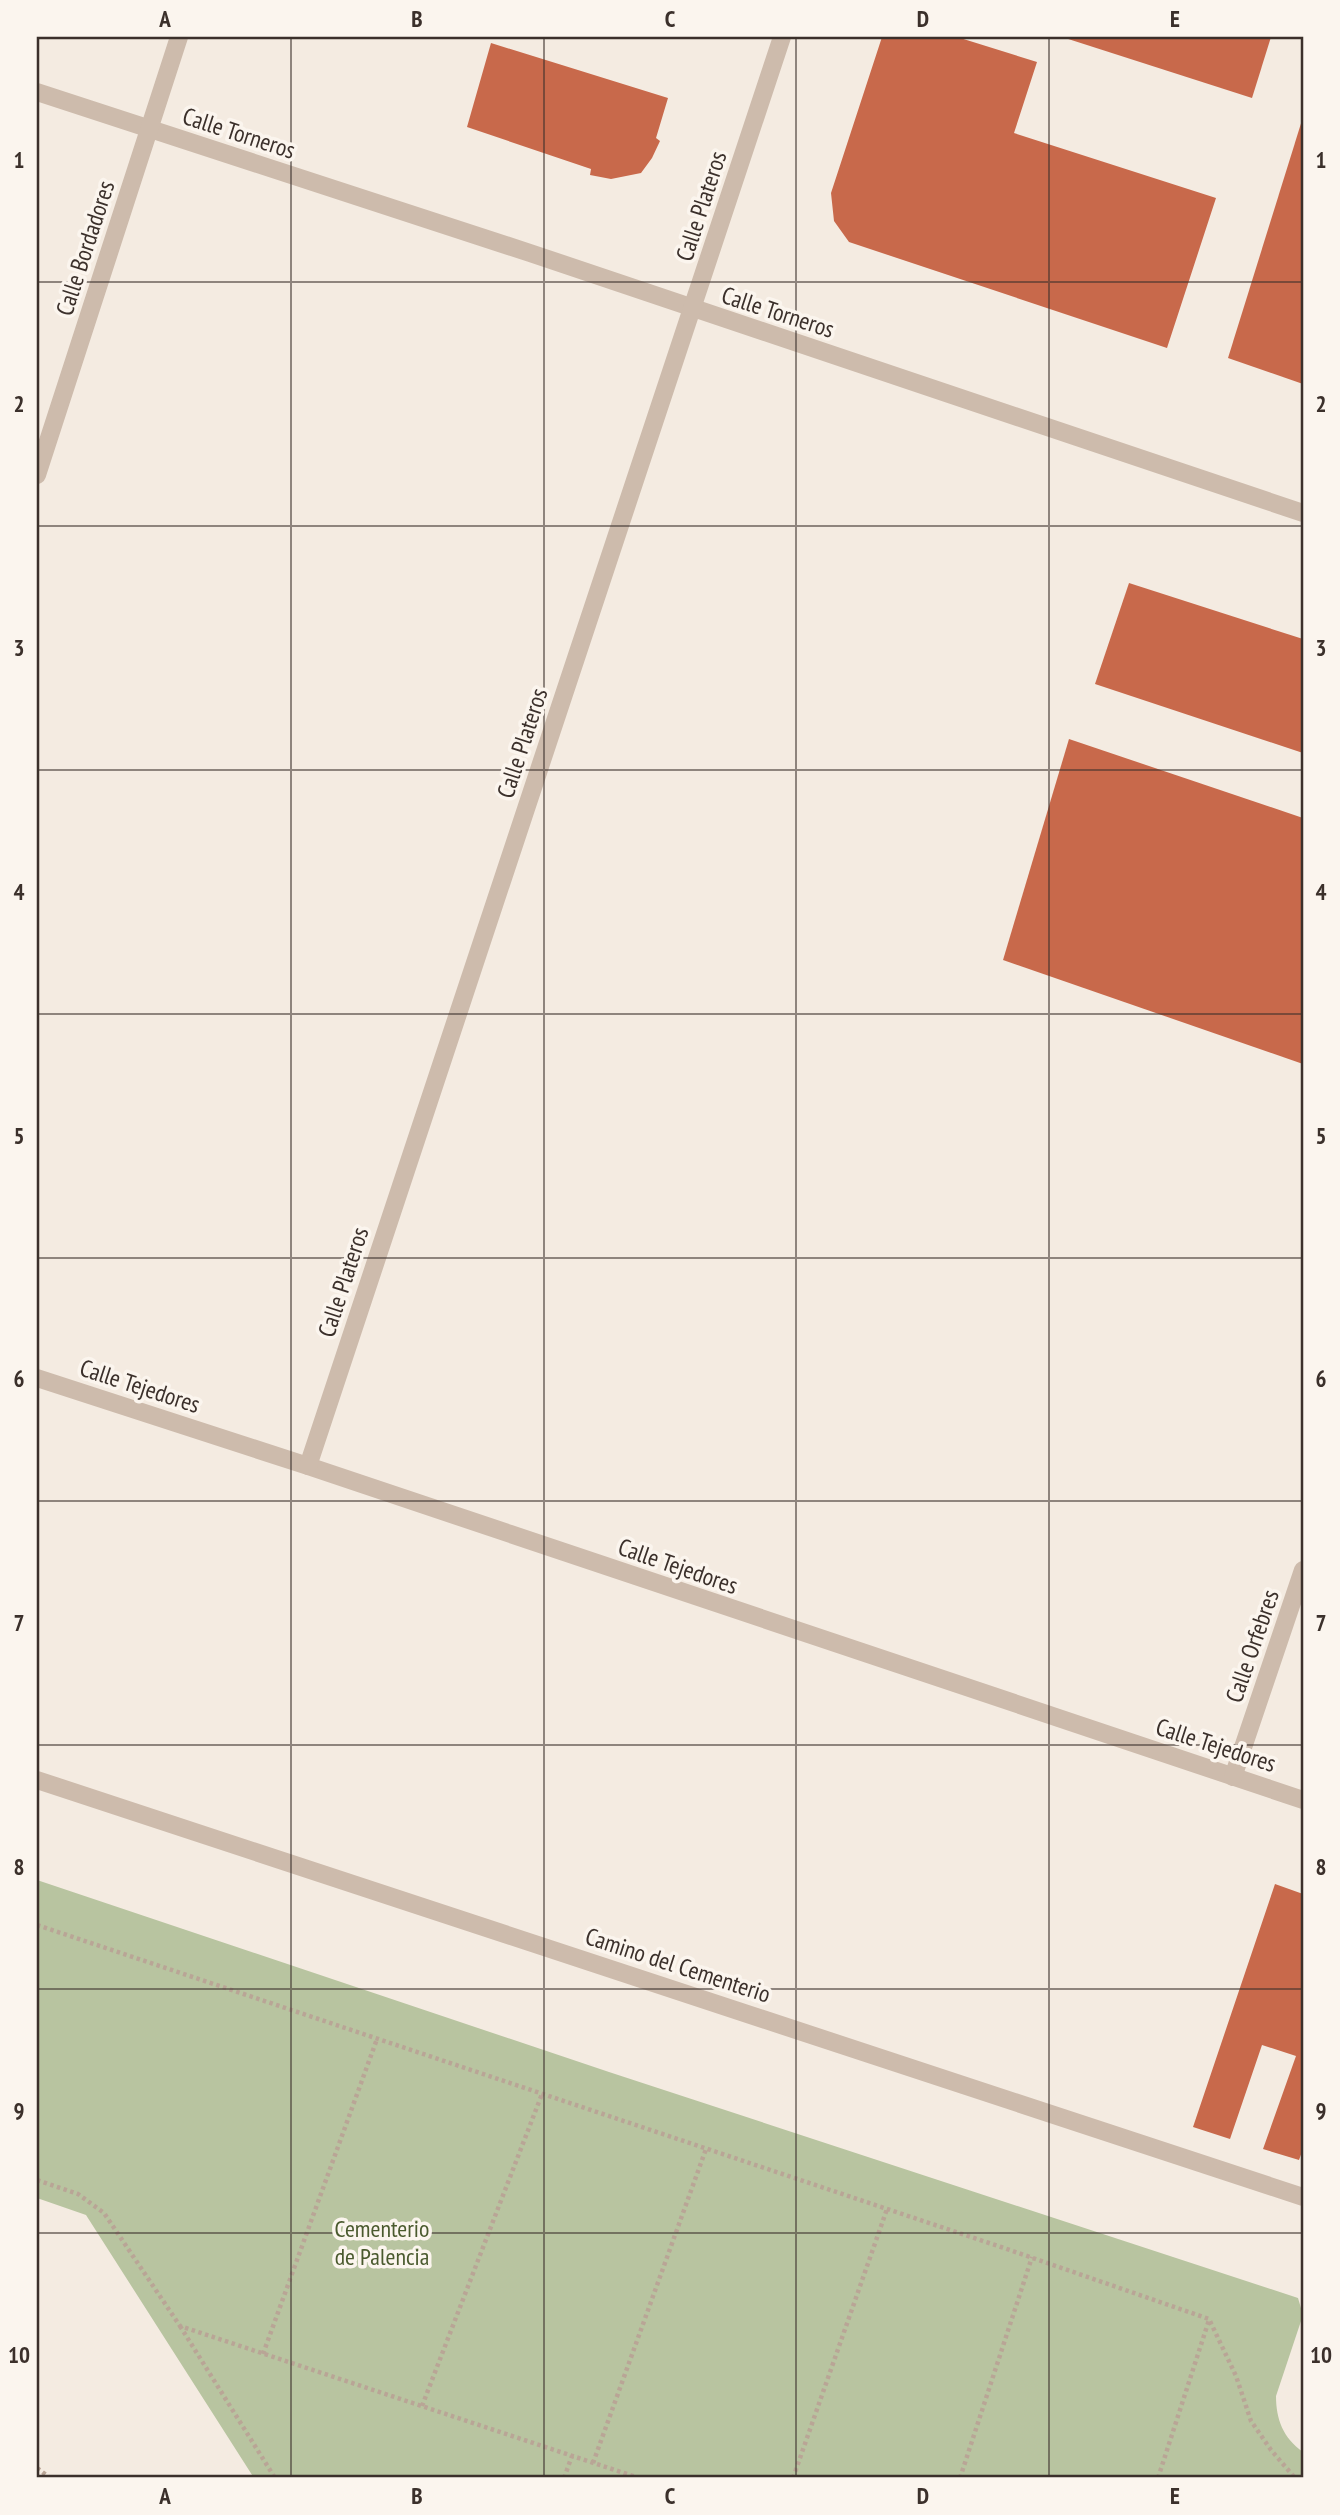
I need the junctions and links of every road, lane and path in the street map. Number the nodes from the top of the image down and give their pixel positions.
1 (180, 37) edge
2 (782, 37) edge
3 (37, 92) edge
4 (151, 130) junction
5 (694, 309) junction
6 (37, 475) edge
7 (1303, 513) edge
8 (37, 1378) edge
9 (308, 1466) junction
10 (1303, 1570) edge
11 (1233, 1777) junction
12 (37, 1780) edge
13 (1303, 1800) edge
14 (37, 1925) edge
15 (377, 2038) junction
16 (542, 2094) junction
17 (706, 2149) junction
18 (37, 2180) edge
19 (1303, 2197) edge
20 (887, 2209) junction
21 (1032, 2257) junction
22 (1209, 2319) junction
23 (180, 2326) junction
24 (263, 2354) junction
25 (422, 2406) junction
26 (572, 2456) junction
27 (593, 2463) junction
28 (37, 2468) edge
29 (50, 2478) edge
30 (275, 2478) edge
31 (564, 2478) edge
32 (639, 2478) edge
33 (793, 2478) edge
34 (960, 2478) edge
35 (1158, 2478) edge
36 (1295, 2478) edge

1 - 4 street, Calle Bordadores
2 - 5 street, Calle Plateros
3 - 4 street, Calle Torneros
4 - 5 street, Calle Torneros
4 - 6 street, Calle Bordadores
5 - 7 street, Calle Torneros
5 - 9 street, Calle Plateros
8 - 9 street, Calle Tejedores
9 - 11 street, Calle Tejedores
10 - 11 street, Calle Orfebres
11 - 13 street, Calle Tejedores
12 - 19 street, Camino del Cementerio
14 - 15 path
15 - 16 path
15 - 24 path
16 - 17 path
16 - 25 path
17 - 20 path
17 - 27 path
18 - 23 path
20 - 21 path
20 - 33 path
21 - 22 path
21 - 34 path
22 - 35 path
22 - 36 path
23 - 24 path
23 - 30 path
24 - 25 path
25 - 26 path
26 - 27 path
26 - 31 path
27 - 32 path
28 - 29 path

